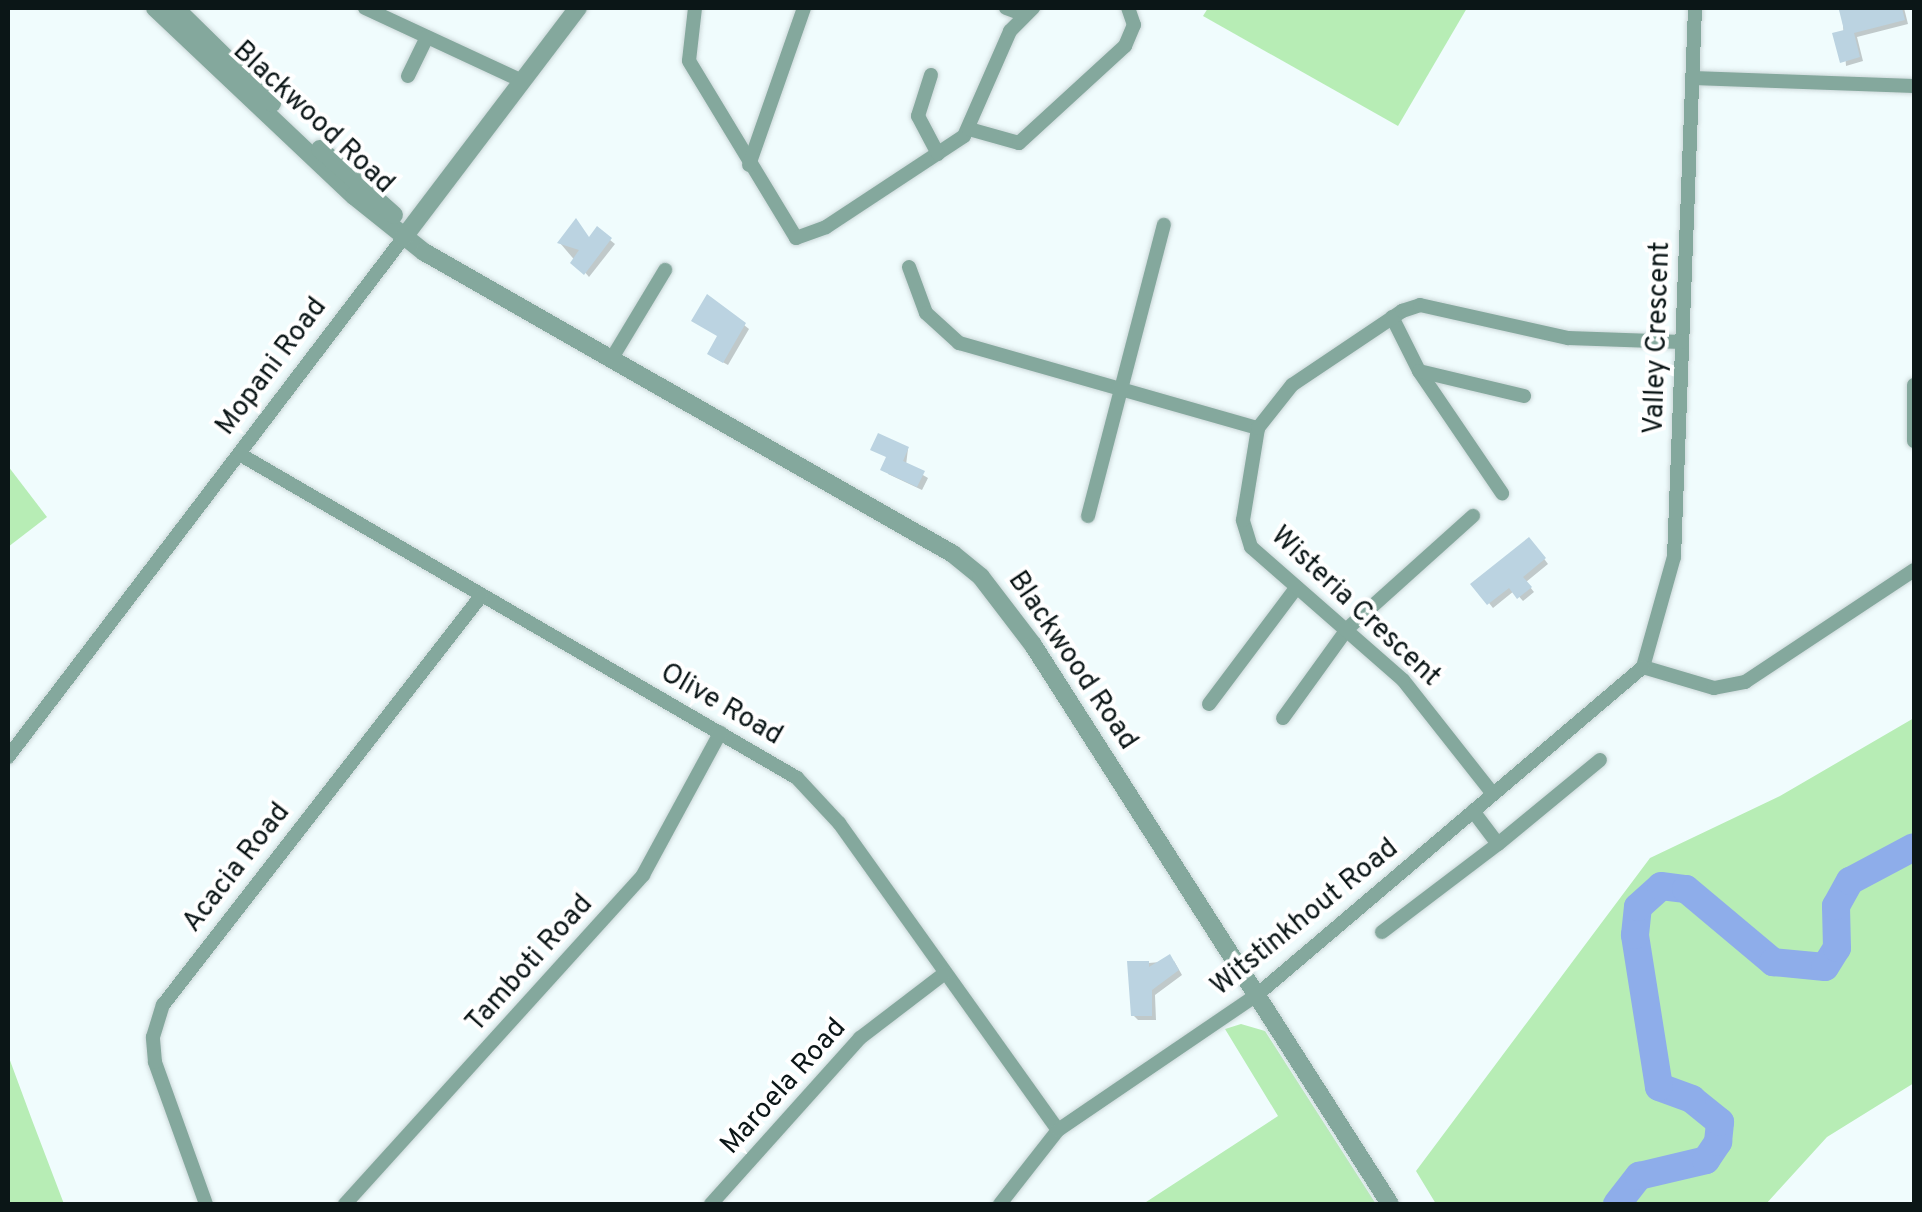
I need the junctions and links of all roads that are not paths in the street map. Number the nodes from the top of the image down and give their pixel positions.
1 (155, 8) edge
2 (175, 8) edge
3 (365, 8) edge
4 (578, 8) edge
5 (695, 8) edge
6 (804, 8) edge
7 (1006, 8) edge
8 (1128, 8) edge
9 (1695, 8) edge
10 (1029, 11) edge
11 (427, 37) junction
12 (931, 75) dead end
13 (408, 76) dead end
14 (1693, 78) junction
15 (522, 81) junction
16 (1914, 86) edge
17 (969, 128) junction
18 (938, 154) junction
19 (748, 164) junction
20 (1164, 225) dead end
21 (407, 233) junction
22 (910, 267) dead end
23 (664, 270) dead end
24 (1392, 317) junction
25 (1682, 342) junction
26 (612, 358) junction
27 (1419, 371) junction
28 (1914, 386) edge
29 (1125, 392) junction
30 (1524, 396) dead end
31 (1258, 428) junction
32 (1914, 441) edge
33 (242, 454) junction
34 (1502, 493) dead end
35 (1088, 516) dead end
36 (1473, 516) dead end
37 (1914, 570) edge
38 (1297, 587) junction
39 (481, 596) junction
40 (1348, 628) junction
41 (1644, 666) junction
42 (1209, 704) dead end
43 (1283, 718) dead end
44 (720, 733) junction
45 (8, 757) edge
46 (1600, 760) dead end
47 (1493, 794) junction
48 (1473, 812) junction
49 (1498, 844) junction
50 (1382, 932) dead end
51 (945, 973) junction
52 (1258, 994) junction
53 (1058, 1130) junction
54 (206, 1204) edge
55 (345, 1204) edge
56 (712, 1204) edge
57 (1000, 1204) edge
58 (1390, 1204) edge

1 - 21 street, Blackwood Road
2 - 21 street, Blackwood Road
3 - 11 street
4 - 15 street, Mopani Road
5 - 19 street
6 - 19 street
7 - 10 street
8 - 17 street
9 - 14 street, Valley Crescent
10 - 17 street
11 - 13 street
11 - 15 street
12 - 18 street
14 - 16 street
14 - 25 street, Valley Crescent
15 - 21 street, Mopani Road
17 - 18 street
18 - 19 street
20 - 29 street
21 - 26 street, Blackwood Road
21 - 33 street, Mopani Road
22 - 29 street
23 - 26 street
24 - 25 street
24 - 27 street
24 - 31 street
25 - 41 street, Valley Crescent
26 - 52 street, Blackwood Road
27 - 30 street
27 - 34 street
28 - 32 street
29 - 31 street
29 - 35 street
31 - 38 street, Wisteria Crescent
33 - 39 street, Olive Road
33 - 45 street, Mopani Road
36 - 40 street
37 - 41 street
38 - 40 street, Wisteria Crescent
38 - 42 street
39 - 44 street, Olive Road
39 - 54 street, Acacia Road
40 - 43 street
40 - 47 street, Wisteria Crescent
41 - 47 street, Witstinkhout Road
44 - 51 street, Olive Road
44 - 55 street, Tamboti Road
46 - 49 street
47 - 48 street, Witstinkhout Road
48 - 49 street
48 - 52 street, Witstinkhout Road
49 - 50 street
51 - 53 street, Olive Road
51 - 56 street, Maroela Road
52 - 53 street, Witstinkhout Road
52 - 58 street, Blackwood Road
53 - 57 street, Witstinkhout Road

